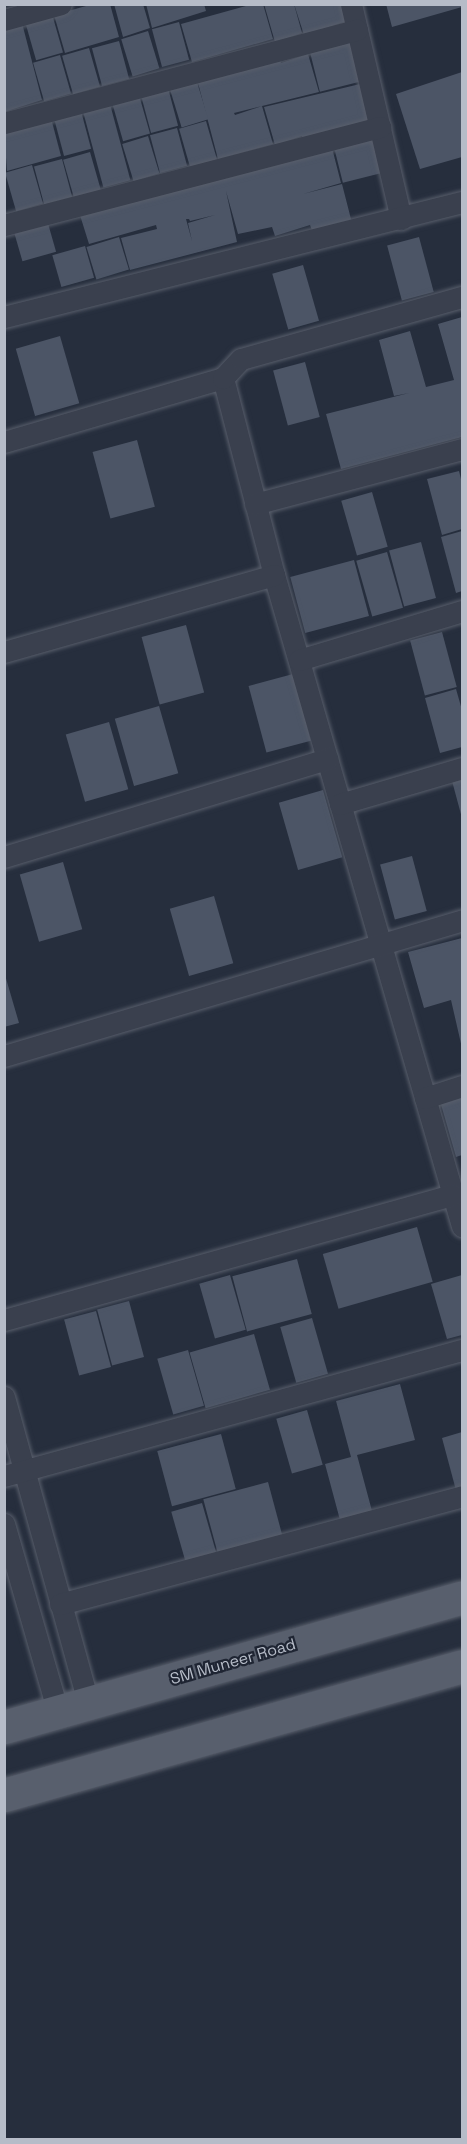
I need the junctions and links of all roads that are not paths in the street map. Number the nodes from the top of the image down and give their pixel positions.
1 (61, 4) edge
2 (351, 4) edge
3 (4, 20) edge
4 (357, 30) junction
5 (4, 123) edge
6 (380, 127) junction
7 (462, 202) edge
8 (401, 219) junction
9 (4, 225) edge
10 (462, 297) edge
11 (4, 317) edge
12 (223, 378) junction
13 (4, 442) edge
14 (462, 449) edge
15 (255, 504) junction
16 (274, 575) junction
17 (462, 611) edge
18 (4, 652) edge
19 (299, 660) junction
20 (327, 759) junction
21 (462, 768) edge
22 (340, 804) junction
23 (4, 857) edge
24 (462, 920) edge
25 (380, 945) junction
26 (4, 1056) edge
27 (462, 1086) edge
28 (425, 1098) junction
29 (453, 1195) junction
30 (462, 1226) edge
31 (4, 1320) edge
32 (462, 1350) edge
33 (4, 1396) edge
34 (25, 1471) junction
35 (4, 1476) edge
36 (462, 1496) edge
37 (4, 1524) edge
38 (462, 1597) edge
39 (60, 1604) junction
40 (462, 1666) edge
41 (73, 1707) junction
42 (4, 1727) edge
43 (4, 1795) edge

1 - 3 street
2 - 4 street
4 - 5 street
4 - 6 street
6 - 8 street
6 - 9 street
7 - 8 street
8 - 11 street
10 - 12 street
12 - 13 street
12 - 15 street
14 - 15 street
15 - 16 street
16 - 18 street
16 - 19 street
17 - 19 street
19 - 20 street
20 - 22 street
20 - 23 street
21 - 22 street
22 - 25 street
24 - 25 street
25 - 26 street
25 - 28 street
27 - 28 street
28 - 29 street
29 - 30 street
29 - 31 street
32 - 34 street
33 - 34 street
34 - 35 street
34 - 39 street
36 - 39 street
37 - 41 street
38 - 41 main road, SM Muneer Road
39 - 41 street
40 - 43 main road
41 - 42 main road, SM Muneer Road

